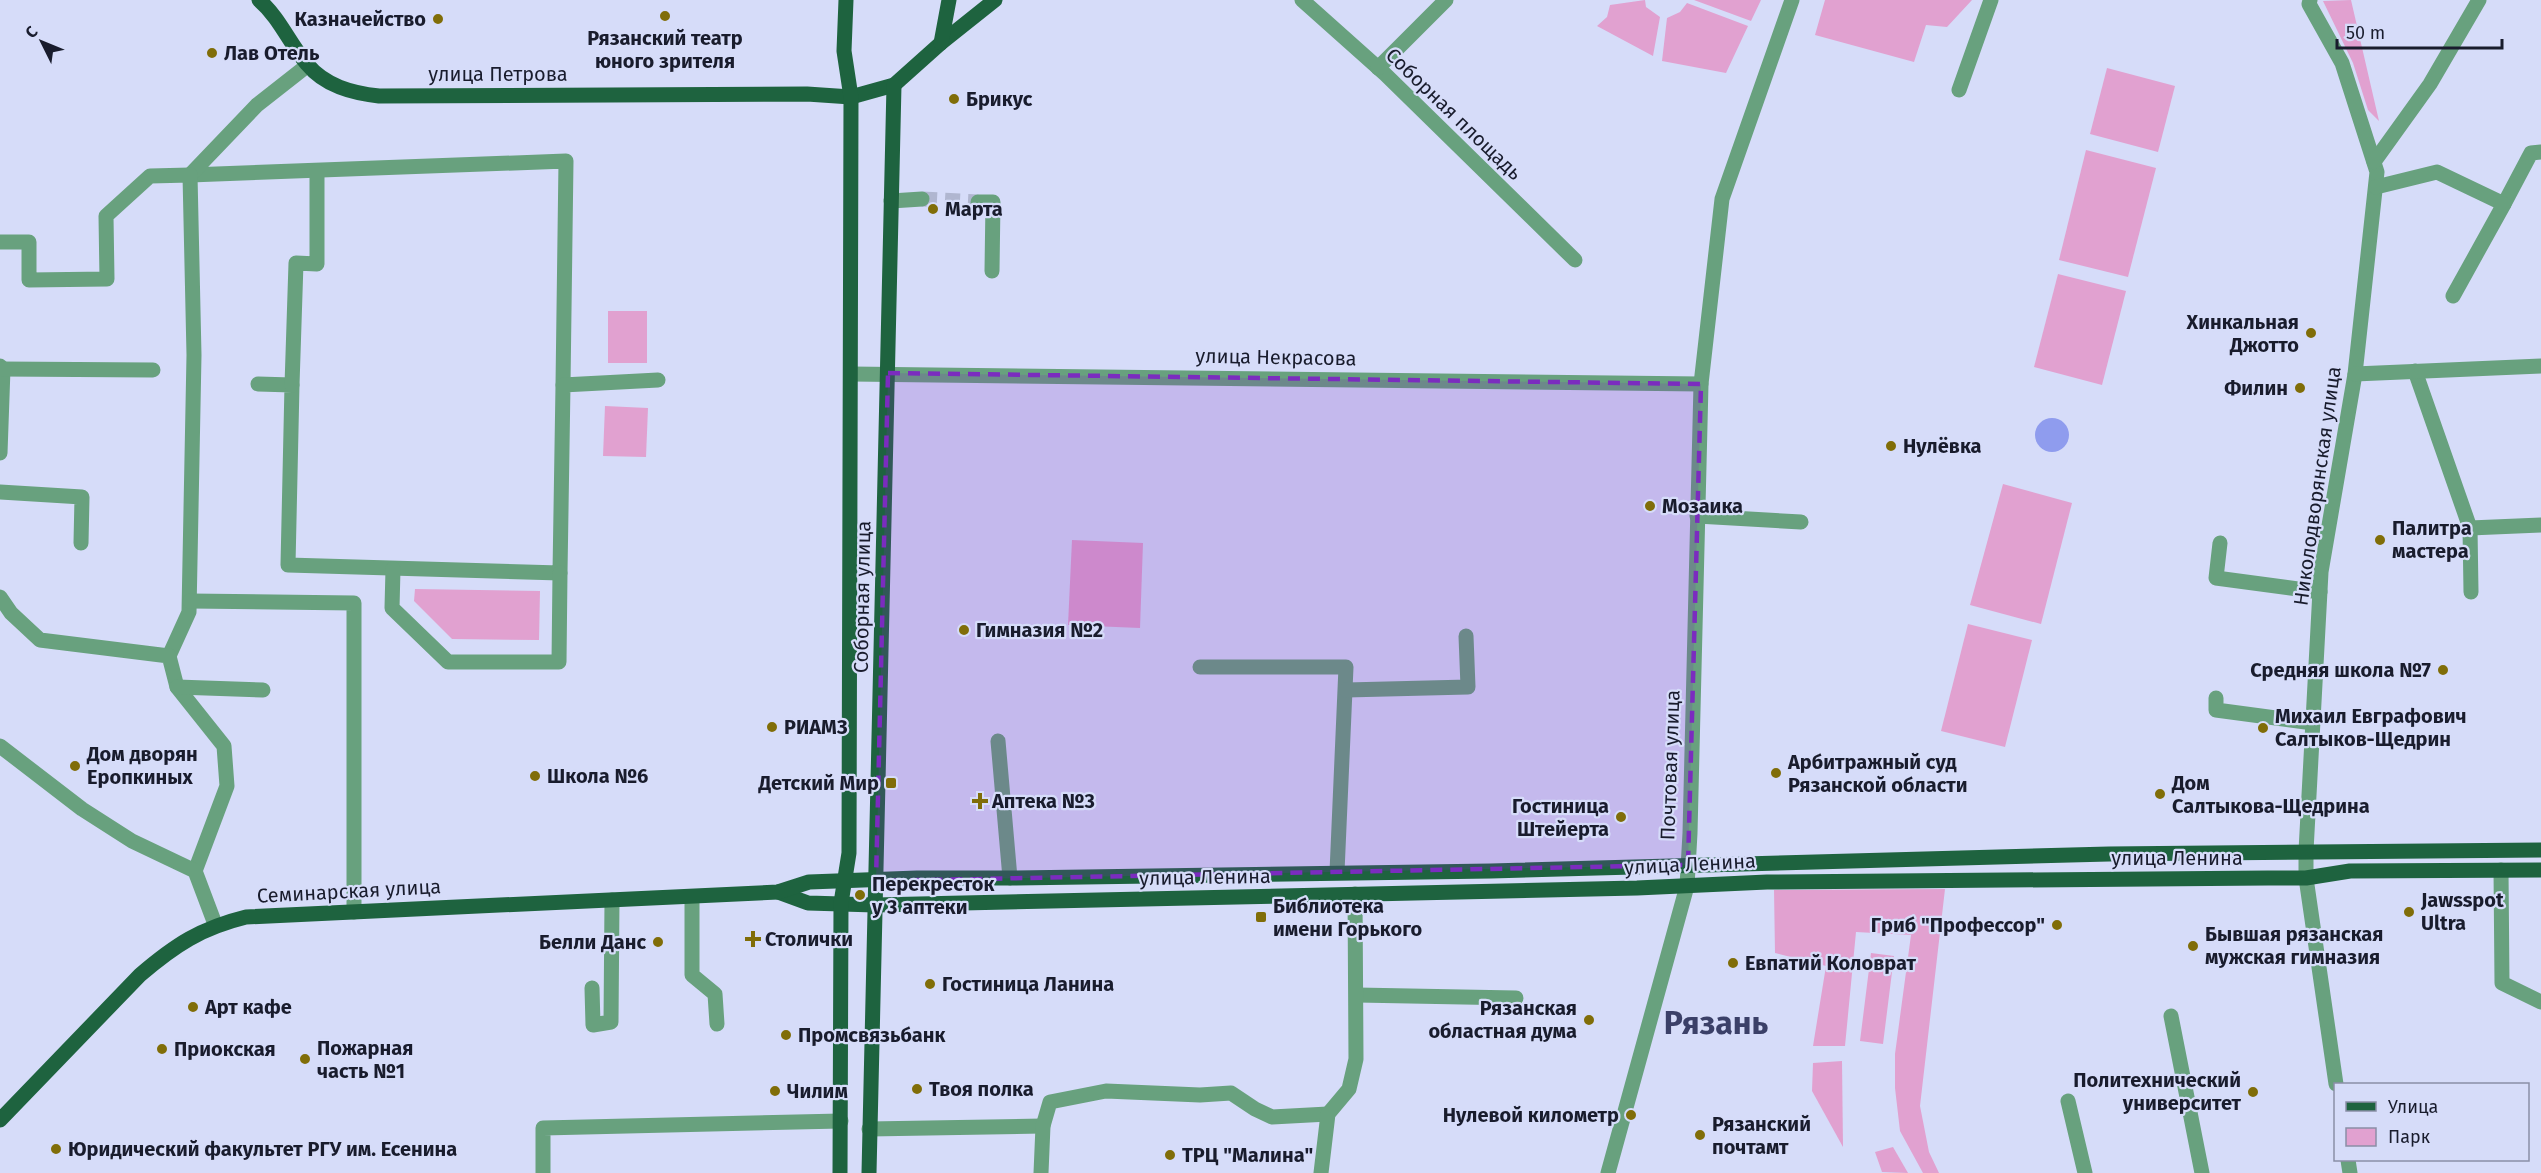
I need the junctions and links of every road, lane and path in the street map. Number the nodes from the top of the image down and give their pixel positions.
1 (259, 0) edge
2 (846, 0) edge
3 (949, 0) edge
4 (995, 0) edge
5 (1302, 0) edge
6 (1446, 0) edge
7 (1792, 0) edge
8 (1991, 0) edge
9 (2310, 0) edge
10 (2479, 0) edge
11 (941, 43) junction
12 (308, 65) junction
13 (1378, 68) junction
14 (894, 85) junction
15 (1959, 90) dead end
16 (851, 97) junction
17 (2541, 152) edge
18 (317, 171) junction
19 (2376, 174) junction
20 (190, 175) junction
21 (922, 199) tunnel mouth
22 (891, 201) junction
23 (978, 202) tunnel mouth
24 (2504, 204) junction
25 (0, 242) edge
26 (1575, 260) dead end
27 (992, 271) dead end
28 (2453, 296) dead end
29 (2541, 366) edge
30 (1, 368) edge
31 (153, 370) dead end
32 (2415, 372) junction
33 (888, 373) junction
34 (851, 374) junction
35 (2355, 374) junction
36 (658, 380) dead end
37 (258, 384) dead end
38 (1701, 384) junction
39 (292, 385) junction
40 (563, 385) junction
41 (0, 453) edge
42 (0, 492) edge
43 (1697, 516) junction
44 (1801, 522) dead end
45 (2541, 525) edge
46 (2470, 528) junction
47 (81, 543) dead end
48 (2220, 543) dead end
49 (393, 568) junction
50 (560, 573) junction
51 (2319, 592) junction
52 (2471, 592) dead end
53 (0, 597) edge
54 (190, 601) junction
55 (1466, 636) dead end
56 (169, 657) junction
57 (1200, 667) dead end
58 (177, 687) junction
59 (263, 690) dead end
60 (1346, 690) junction
61 (2216, 698) dead end
62 (2313, 723) junction
63 (998, 741) dead end
64 (0, 746) edge
65 (2541, 850) edge
66 (2306, 851) junction
67 (1688, 865) junction
68 (2501, 870) junction
69 (2541, 870) edge
70 (195, 872) junction
71 (1337, 872) junction
72 (1010, 878) junction
73 (2306, 878) junction
74 (843, 881) junction
75 (876, 881) junction
76 (1687, 886) junction
77 (778, 892) junction
78 (1355, 894) junction
79 (692, 897) junction
80 (612, 900) junction
81 (841, 903) junction
82 (875, 905) junction
83 (354, 912) junction
84 (215, 924) junction
85 (592, 988) dead end
86 (1357, 995) junction
87 (1516, 998) dead end
88 (2541, 1002) edge
89 (2171, 1016) dead end
90 (717, 1024) dead end
91 (2336, 1083) edge
92 (2068, 1101) dead end
93 (1328, 1114) junction
94 (0, 1120) edge
95 (841, 1121) junction
96 (1043, 1126) junction
97 (869, 1129) junction
98 (543, 1173) edge
99 (840, 1173) edge
100 (869, 1173) edge
101 (1041, 1173) edge
102 (1321, 1173) edge
103 (1608, 1173) edge
104 (2085, 1173) edge
105 (2202, 1173) edge

1 - 12 main road, улица Петрова
2 - 16 main road
3 - 11 main road
4 - 11 main road
5 - 13 street, Соборная площадь
6 - 13 street
7 - 38 street, Почтовая улица
8 - 15 street
9 - 19 street
10 - 19 street
11 - 14 main road
12 - 16 main road, улица Петрова
12 - 20 street
13 - 26 street, Соборная площадь
14 - 16 main road
14 - 22 main road, Соборная улица
16 - 34 main road, Соборная улица
17 - 24 street
18 - 20 street
18 - 39 street
18 - 40 street
19 - 24 street
19 - 35 street, Николодворянская улица
20 - 25 street
20 - 54 street
21 - 22 street
22 - 33 main road, Соборная улица
23 - 27 street
24 - 28 street
29 - 32 street
30 - 31 street
30 - 41 street
32 - 35 street
32 - 46 street
33 - 34 street, улица Некрасова
33 - 38 street, улица Некрасова
33 - 75 main road, Соборная улица
34 - 74 main road, Соборная улица
35 - 51 street, Николодворянская улица
36 - 40 street
37 - 39 street
38 - 43 street, Почтовая улица
39 - 49 street
40 - 50 street
42 - 47 street
43 - 44 street
43 - 67 street, Почтовая улица
45 - 46 street
46 - 52 street
48 - 51 street
49 - 50 street
49 - 50 street
51 - 62 street, Николодворянская улица
53 - 56 street
54 - 56 street
54 - 83 street
55 - 60 street
56 - 58 street
57 - 60 street
58 - 59 street
58 - 70 street
60 - 71 street
61 - 62 street
62 - 66 street, Николодворянская улица
63 - 72 street
64 - 70 street
65 - 66 main road, улица Ленина
66 - 67 main road, улица Ленина
66 - 73 street, Николодворянская улица
67 - 71 main road, улица Ленина
67 - 76 street, Почтовая улица
68 - 69 main road, улица Ленина
68 - 73 main road, улица Ленина
68 - 88 street
70 - 84 street
71 - 72 main road, улица Ленина
72 - 75 main road, улица Ленина
73 - 76 main road, улица Ленина
73 - 91 street, Николодворянская улица
74 - 75 main road, улица Ленина
74 - 77 main road, Семинарская улица
74 - 81 main road, Соборная улица
75 - 82 main road, Соборная улица
76 - 78 main road, улица Ленина
76 - 103 street, Почтовая улица
77 - 79 main road, Семинарская улица
77 - 81 main road, Семинарская улица
78 - 82 main road, улица Ленина
78 - 86 street
79 - 80 main road, Семинарская улица
79 - 90 street
80 - 83 main road, Семинарская улица
80 - 85 street
81 - 82 main road, улица Ленина
81 - 95 main road, Соборная улица
82 - 97 main road, Соборная улица
83 - 84 main road, Семинарская улица
84 - 94 main road, Семинарская улица
86 - 87 street
86 - 93 street
89 - 105 street
92 - 104 street
93 - 96 street
93 - 102 street
95 - 98 street
95 - 99 main road, Соборная улица
96 - 97 street
96 - 101 street
97 - 100 main road, Соборная улица

